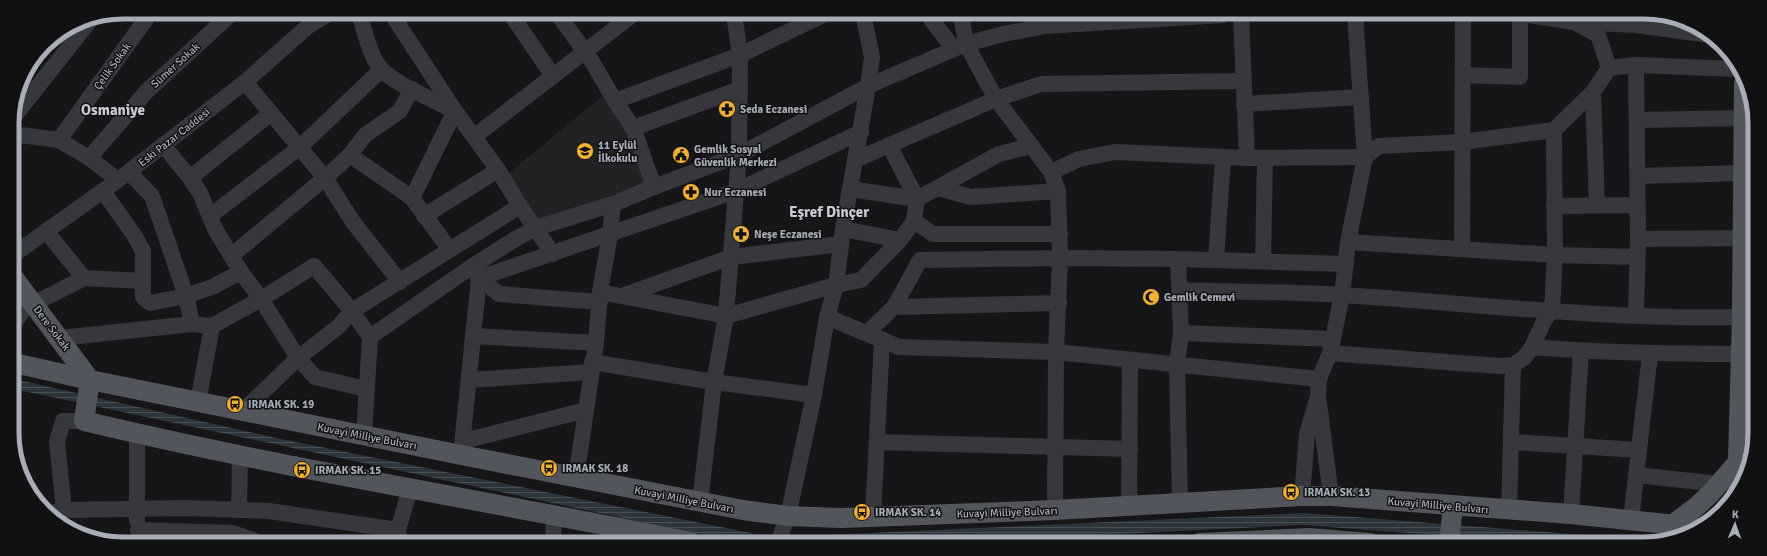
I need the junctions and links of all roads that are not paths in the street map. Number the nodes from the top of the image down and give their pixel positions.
1 (146, 19) edge
2 (225, 19) edge
3 (318, 19) edge
4 (361, 19) edge
5 (395, 19) edge
6 (514, 19) edge
7 (561, 19) edge
8 (627, 19) edge
9 (735, 19) edge
10 (814, 19) edge
11 (864, 19) edge
12 (932, 19) edge
13 (961, 19) edge
14 (1089, 19) edge
15 (1241, 19) edge
16 (1355, 19) edge
17 (1463, 19) edge
18 (1520, 19) edge
19 (1552, 19) edge
20 (1636, 21) edge
21 (1029, 22) edge
22 (1574, 22) junction
23 (85, 26) edge
24 (1695, 33) edge
25 (960, 46) junction
26 (585, 52) junction
27 (740, 54) junction
28 (1636, 66) junction
29 (1609, 68) junction
30 (1733, 69) edge
31 (382, 70) junction
32 (1463, 75) junction
33 (554, 76) junction
34 (1243, 81) junction
35 (245, 82) junction
36 (868, 86) junction
37 (412, 89) junction
38 (740, 89) junction
39 (1593, 92) junction
40 (1744, 93) edge
41 (1361, 97) junction
42 (996, 99) junction
43 (615, 101) junction
44 (1244, 104) junction
45 (20, 108) edge
46 (455, 111) junction
47 (271, 113) junction
48 (1744, 118) junction
49 (1637, 120) junction
50 (633, 128) junction
51 (1554, 130) junction
52 (861, 132) junction
53 (19, 135) edge
54 (475, 136) junction
55 (59, 140) junction
56 (1462, 142) junction
57 (163, 145) junction
58 (889, 145) junction
59 (1031, 146) junction
60 (300, 147) junction
61 (350, 155) junction
62 (739, 155) junction
63 (1365, 157) junction
64 (89, 158) junction
65 (1223, 158) junction
66 (1247, 158) junction
67 (1265, 158) junction
68 (855, 160) junction
69 (498, 170) junction
70 (1051, 172) junction
71 (1744, 173) junction
72 (124, 176) junction
73 (1637, 176) junction
74 (190, 178) junction
75 (325, 178) junction
76 (654, 186) junction
77 (938, 188) junction
78 (850, 189) junction
79 (102, 191) junction
80 (736, 191) junction
81 (1058, 191) junction
82 (412, 198) junction
83 (917, 199) junction
84 (613, 204) junction
85 (1597, 205) junction
86 (1637, 205) junction
87 (520, 206) junction
88 (1554, 206) junction
89 (210, 216) junction
90 (424, 216) junction
91 (914, 221) junction
92 (536, 228) junction
93 (46, 231) junction
94 (1060, 234) junction
95 (610, 235) junction
96 (842, 237) junction
97 (1743, 238) junction
98 (1638, 239) junction
99 (900, 240) junction
100 (1348, 242) junction
101 (1462, 249) junction
102 (450, 250) junction
103 (19, 251) edge
104 (553, 254) junction
105 (1555, 255) junction
106 (231, 256) junction
107 (731, 257) junction
108 (1636, 257) junction
109 (1060, 258) junction
110 (1178, 259) junction
111 (1216, 260) junction
112 (1263, 262) junction
113 (1346, 264) junction
114 (241, 272) junction
115 (475, 272) junction
116 (84, 278) junction
117 (143, 281) junction
118 (400, 282) junction
119 (19, 285) edge
120 (836, 285) junction
121 (1180, 290) junction
122 (1342, 295) junction
123 (186, 296) junction
124 (622, 296) junction
125 (600, 297) junction
126 (261, 299) junction
127 (33, 303) junction
128 (1059, 303) junction
129 (894, 307) junction
130 (352, 311) junction
131 (1552, 311) junction
132 (1636, 315) junction
133 (19, 316) edge
134 (726, 316) junction
135 (827, 317) junction
136 (1742, 317) junction
137 (192, 324) junction
138 (212, 326) junction
139 (867, 333) junction
140 (1181, 333) junction
141 (473, 336) junction
142 (370, 337) junction
143 (60, 338) junction
144 (882, 339) junction
145 (596, 343) junction
146 (1331, 346) junction
147 (1532, 347) junction
148 (1581, 351) junction
149 (1056, 352) junction
150 (1650, 354) junction
151 (1742, 354) junction
152 (298, 358) junction
153 (1130, 360) junction
154 (1177, 364) junction
155 (1513, 365) junction
156 (19, 366) edge
157 (591, 367) junction
158 (1319, 379) junction
159 (469, 380) junction
160 (714, 382) junction
161 (366, 389) junction
162 (814, 395) junction
163 (1318, 396) junction
164 (87, 401) junction
165 (198, 402) junction
166 (586, 410) junction
167 (243, 411) junction
168 (137, 433) junction
169 (364, 436) junction
170 (877, 442) junction
171 (1511, 442) junction
172 (1575, 446) junction
173 (462, 448) junction
174 (1054, 448) junction
175 (1130, 449) junction
176 (1639, 450) junction
177 (240, 454) junction
178 (1738, 462) junction
179 (1636, 475) junction
180 (576, 478) junction
181 (1738, 478) edge
182 (1719, 484) junction
183 (410, 489) junction
184 (1302, 496) junction
185 (1331, 496) junction
186 (700, 502) junction
187 (1180, 504) junction
188 (1129, 506) junction
189 (137, 509) junction
190 (240, 510) junction
191 (1055, 510) junction
192 (57, 511) edge
193 (1509, 511) junction
194 (1571, 514) junction
195 (554, 515) junction
196 (873, 516) junction
197 (1631, 520) junction
198 (1672, 524) junction
199 (1450, 526) edge
200 (1689, 526) edge
201 (781, 533) edge
202 (138, 535) edge
203 (399, 536) edge
204 (246, 537) edge
205 (553, 537) edge
206 (655, 537) edge

1 - 55 street, Çelik Sokak
2 - 64 street, Sümer Sokak
3 - 35 street, Eski Pazar Caddesi
4 - 31 street
5 - 46 street
6 - 33 street
7 - 26 street
8 - 26 street
9 - 27 street
10 - 27 street
11 - 36 street
12 - 25 street
13 - 25 street
14 - 21 street
15 - 34 street
16 - 41 street
17 - 32 street
18 - 32 street
19 - 22 street
20 - 22 street
20 - 24 street
21 - 25 street
22 - 29 street
23 - 45 street
25 - 36 street
25 - 42 street
26 - 33 street
26 - 43 street
27 - 38 street
27 - 43 street
28 - 29 street
28 - 30 street
28 - 49 street
29 - 39 street
31 - 37 street
31 - 60 street
32 - 56 street
33 - 54 street
34 - 42 street
34 - 44 street
35 - 47 street
35 - 57 street, Eski Pazar Caddesi
36 - 52 street
36 - 62 street
37 - 46 street
37 - 61 street
38 - 50 street
38 - 62 street
39 - 51 street
39 - 85 street
40 - 48 main road
41 - 44 street
41 - 63 street
42 - 58 street
42 - 59 street
43 - 50 street
44 - 66 street
46 - 54 street
46 - 82 street
47 - 60 street
47 - 74 street
48 - 49 street
48 - 71 main road
49 - 73 street
50 - 76 street
51 - 56 street
51 - 88 street
52 - 68 street
52 - 80 street
53 - 55 street
54 - 69 street
55 - 64 street
56 - 63 street
56 - 101 street
57 - 72 street, Eski Pazar Caddesi
57 - 74 street
58 - 68 street
58 - 83 street
59 - 70 street
59 - 77 street
60 - 75 street
60 - 89 street
61 - 75 street
61 - 82 street
62 - 76 street
62 - 80 street
63 - 67 street
63 - 100 street
64 - 72 street
65 - 66 street
65 - 70 street
65 - 111 street
66 - 67 street
67 - 112 street
68 - 78 street
69 - 87 street
69 - 90 street
70 - 81 street
71 - 73 street
71 - 97 main road
72 - 79 street, Eski Pazar Caddesi
72 - 123 street
73 - 86 street
74 - 89 street
75 - 106 street
75 - 118 street
76 - 84 street
77 - 81 street
77 - 83 street
78 - 83 street
78 - 96 street
79 - 93 street, Eski Pazar Caddesi
79 - 117 street
80 - 95 street
80 - 107 street
81 - 94 street
82 - 90 street
83 - 91 street
84 - 92 street
84 - 95 street
85 - 86 street
85 - 88 street
86 - 98 street
87 - 92 street
87 - 102 street
88 - 105 street
89 - 106 street
90 - 102 street
91 - 94 street
91 - 99 street
92 - 104 street
92 - 115 street
93 - 103 street, Eski Pazar Caddesi
93 - 116 street
94 - 109 street
95 - 104 street
95 - 125 street
96 - 99 street
96 - 107 street
96 - 120 street
97 - 98 street
97 - 136 main road
98 - 108 street
99 - 120 street
100 - 101 street
100 - 113 street
101 - 105 street
102 - 118 street
104 - 115 street
105 - 108 street
105 - 131 street
106 - 114 street
107 - 124 street
107 - 134 street
108 - 132 street
109 - 110 street
109 - 128 street
109 - 129 street
110 - 111 street
110 - 121 street
111 - 112 street
112 - 113 street
113 - 122 street
114 - 123 street
114 - 126 street
115 - 125 street
115 - 141 street
115 - 142 street
116 - 117 street
116 - 127 street
117 - 123 street
118 - 130 street
119 - 127 main road, Dere Sokak
120 - 134 street
120 - 135 street
121 - 122 street
121 - 140 street
122 - 131 street
122 - 146 street
123 - 137 street
124 - 125 street
124 - 134 street
125 - 145 street
126 - 130 street
126 - 138 street
126 - 152 street
127 - 133 street
127 - 143 main road, Dere Sokak
128 - 129 street
128 - 149 street
129 - 139 street
130 - 142 street
130 - 152 street
131 - 132 street
131 - 147 street
132 - 136 street
134 - 160 street
135 - 139 street
135 - 162 street
136 - 151 main road
137 - 138 street
137 - 143 street
138 - 165 street
139 - 144 street
140 - 146 street
140 - 154 street
141 - 145 street
141 - 159 street
142 - 161 street
143 - 164 main road, Dere Sokak
144 - 149 street
144 - 170 street
145 - 157 street
146 - 155 street
146 - 158 street
147 - 148 street
147 - 155 street
148 - 150 street
148 - 172 street
149 - 153 street
149 - 174 street
150 - 151 street
150 - 176 street
151 - 178 main road
152 - 161 street
152 - 167 street
153 - 154 street
153 - 175 street
154 - 158 street
154 - 187 street
155 - 171 street
156 - 164 main road
157 - 159 street
157 - 160 street
157 - 166 street
158 - 163 street
159 - 173 street
160 - 162 street
160 - 186 street
161 - 169 street
162 - 201 street
163 - 184 street
163 - 185 street
164 - 165 main road, Kuvayi Milliye Bulvarı
164 - 168 main road
164 - 192 street
165 - 167 main road, Kuvayi Milliye Bulvarı
166 - 173 street
166 - 180 street
167 - 169 main road, Kuvayi Milliye Bulvarı
168 - 177 main road
168 - 189 street
169 - 173 main road, Kuvayi Milliye Bulvarı
170 - 174 street
170 - 196 street
171 - 172 street
171 - 193 street
172 - 176 street
172 - 194 street
173 - 180 main road, Kuvayi Milliye Bulvarı
174 - 175 street
174 - 191 street
175 - 188 street
176 - 179 street
177 - 183 main road
177 - 190 street
178 - 181 main road
178 - 182 main road
179 - 182 street
179 - 197 street
180 - 186 main road, Kuvayi Milliye Bulvarı
182 - 198 main road
183 - 195 main road
183 - 203 street
184 - 185 main road, Kuvayi Milliye Bulvarı
184 - 187 main road, Kuvayi Milliye Bulvarı
185 - 199 main road, Kuvayi Milliye Bulvarı
186 - 201 main road, Kuvayi Milliye Bulvarı
187 - 188 main road, Kuvayi Milliye Bulvarı
188 - 191 main road, Kuvayi Milliye Bulvarı
189 - 190 street
189 - 192 street
189 - 202 street
190 - 203 street
191 - 196 main road, Kuvayi Milliye Bulvarı
193 - 194 main road, Kuvayi Milliye Bulvarı
193 - 199 main road, Kuvayi Milliye Bulvarı
194 - 197 main road, Kuvayi Milliye Bulvarı
195 - 205 street
195 - 206 main road
196 - 201 main road, Kuvayi Milliye Bulvarı
197 - 198 main road, Kuvayi Milliye Bulvarı
198 - 200 main road, Kuvayi Milliye Bulvarı
202 - 204 street

